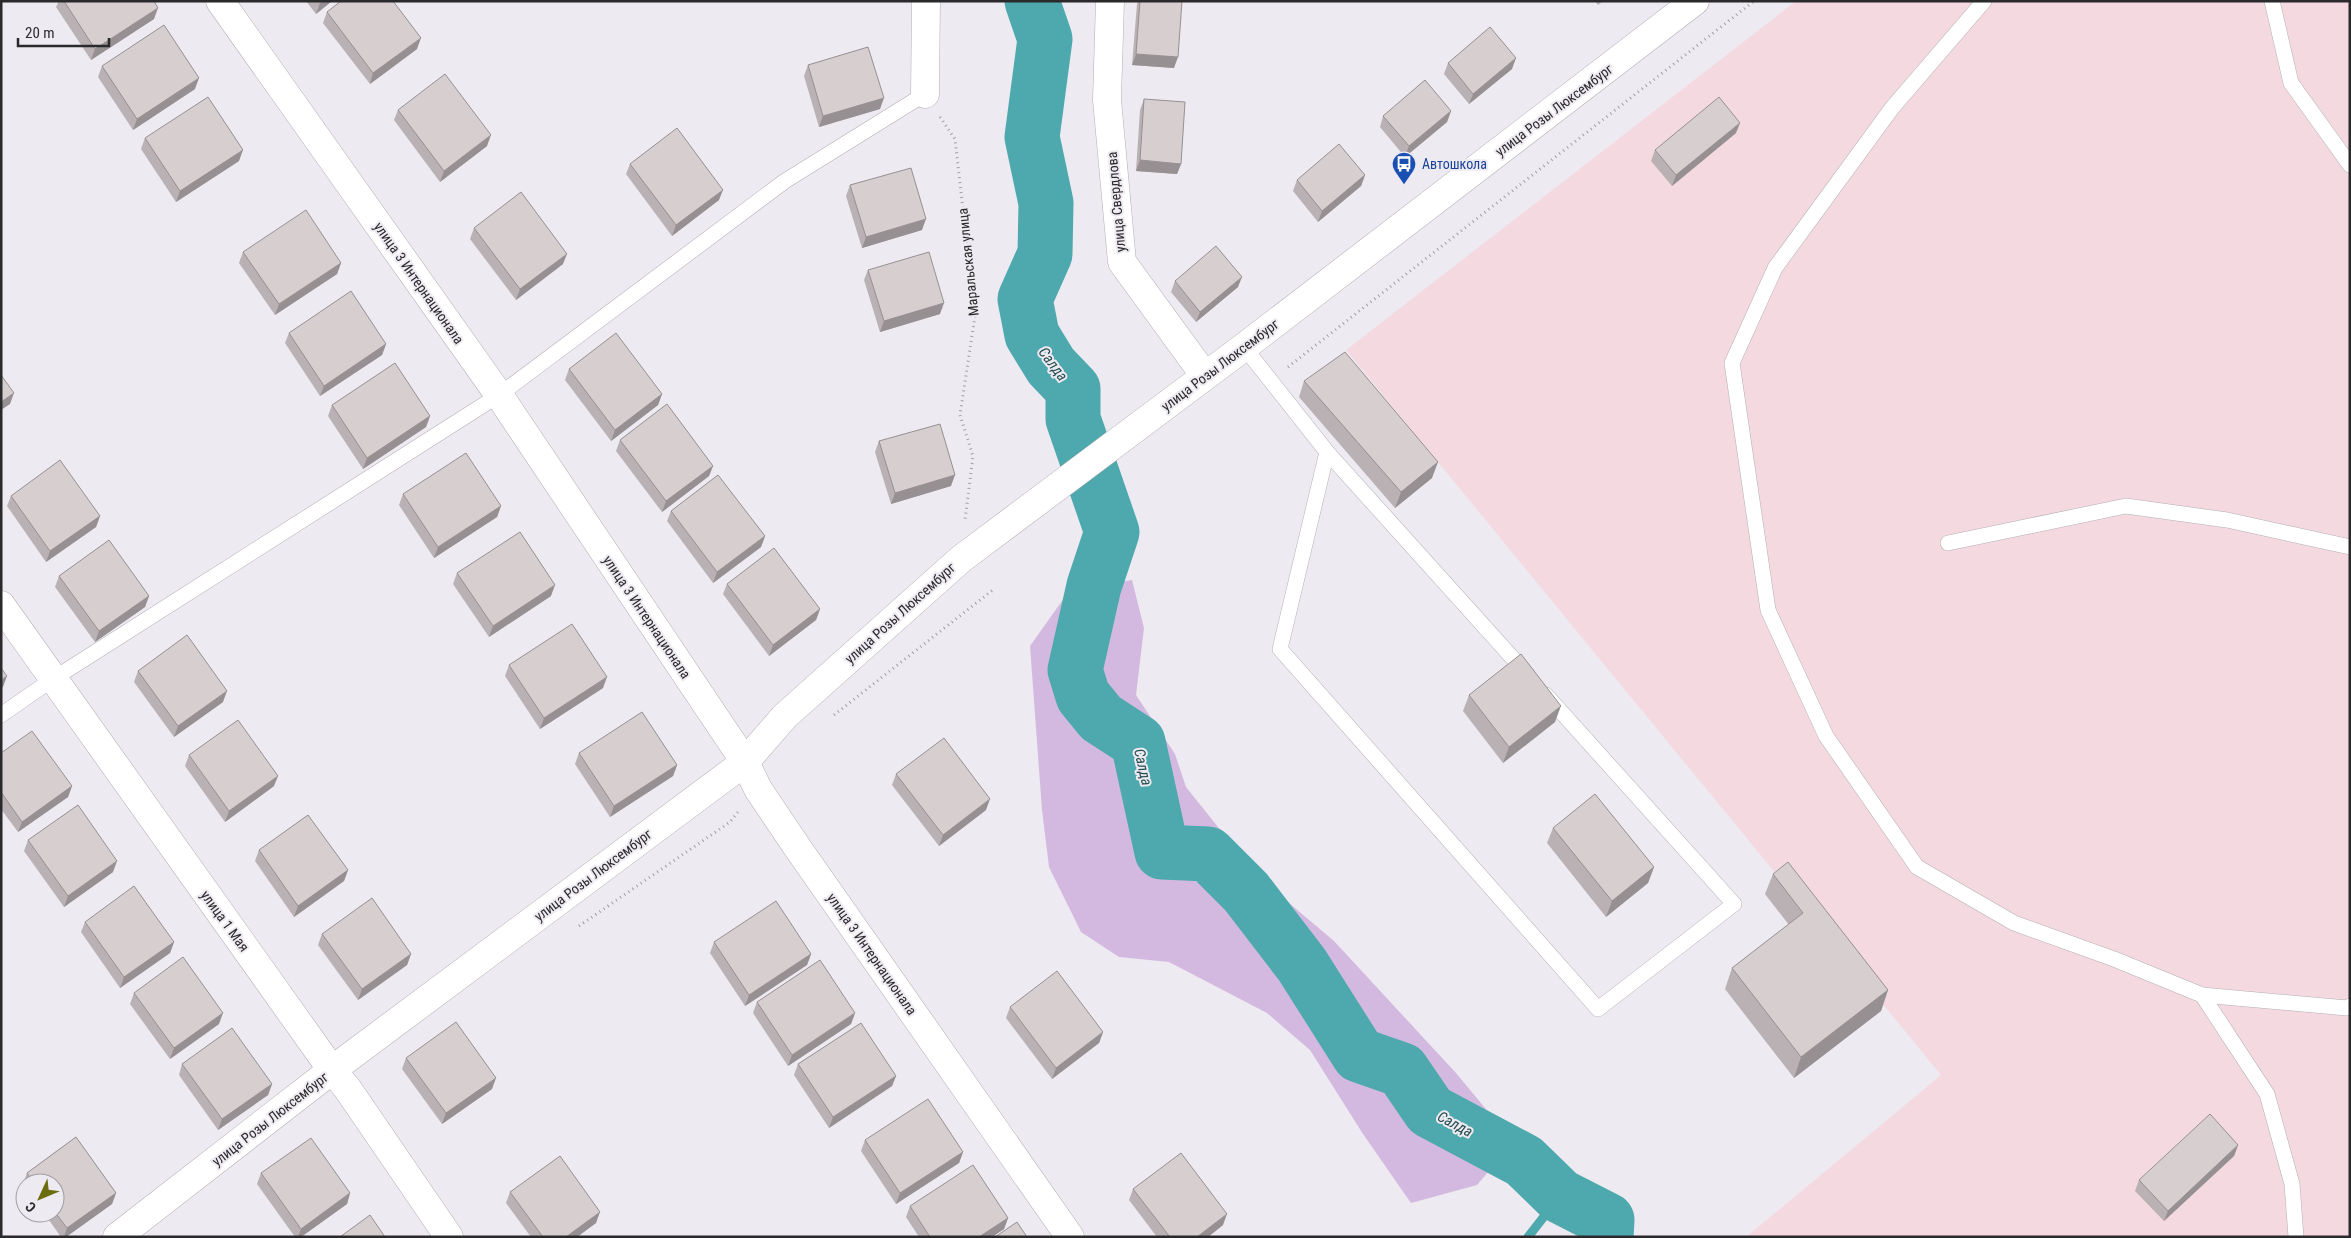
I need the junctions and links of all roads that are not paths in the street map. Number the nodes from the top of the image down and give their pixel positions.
1 (220, 1) edge
2 (926, 1) edge
3 (1110, 1) edge
4 (1695, 1) edge
5 (1984, 1) edge
6 (2272, 1) edge
7 (925, 94) joint
8 (2350, 165) edge
9 (1244, 347) junction
10 (1205, 376) junction
11 (498, 395) junction
12 (1327, 452) junction
13 (1948, 543) dead end
14 (2350, 547) edge
15 (1, 605) edge
16 (53, 679) junction
17 (1, 715) edge
18 (745, 762) junction
19 (2202, 996) junction
20 (2350, 1006) edge
21 (332, 1070) junction
22 (117, 1237) edge
23 (449, 1237) edge
24 (1070, 1237) edge
25 (2296, 1237) edge

1 - 11 street, улица 3 Интернационала
2 - 7 street
3 - 10 street, улица Свердлова
4 - 9 street, улица Розы Люксембург
5 - 19 lane
6 - 8 lane
7 - 11 lane
9 - 10 street, улица Розы Люксембург
9 - 12 lane
10 - 18 street, улица Розы Люксембург
11 - 16 lane
11 - 18 street, улица 3 Интернационала
12 - 12 lane
13 - 14 lane
15 - 16 street, улица 1 Мая
16 - 17 lane
16 - 21 street, улица 1 Мая
18 - 21 street, улица Розы Люксембург
18 - 24 street, улица 3 Интернационала
19 - 20 lane
19 - 25 lane
21 - 22 street, улица Розы Люксембург
21 - 23 street, улица 1 Мая

